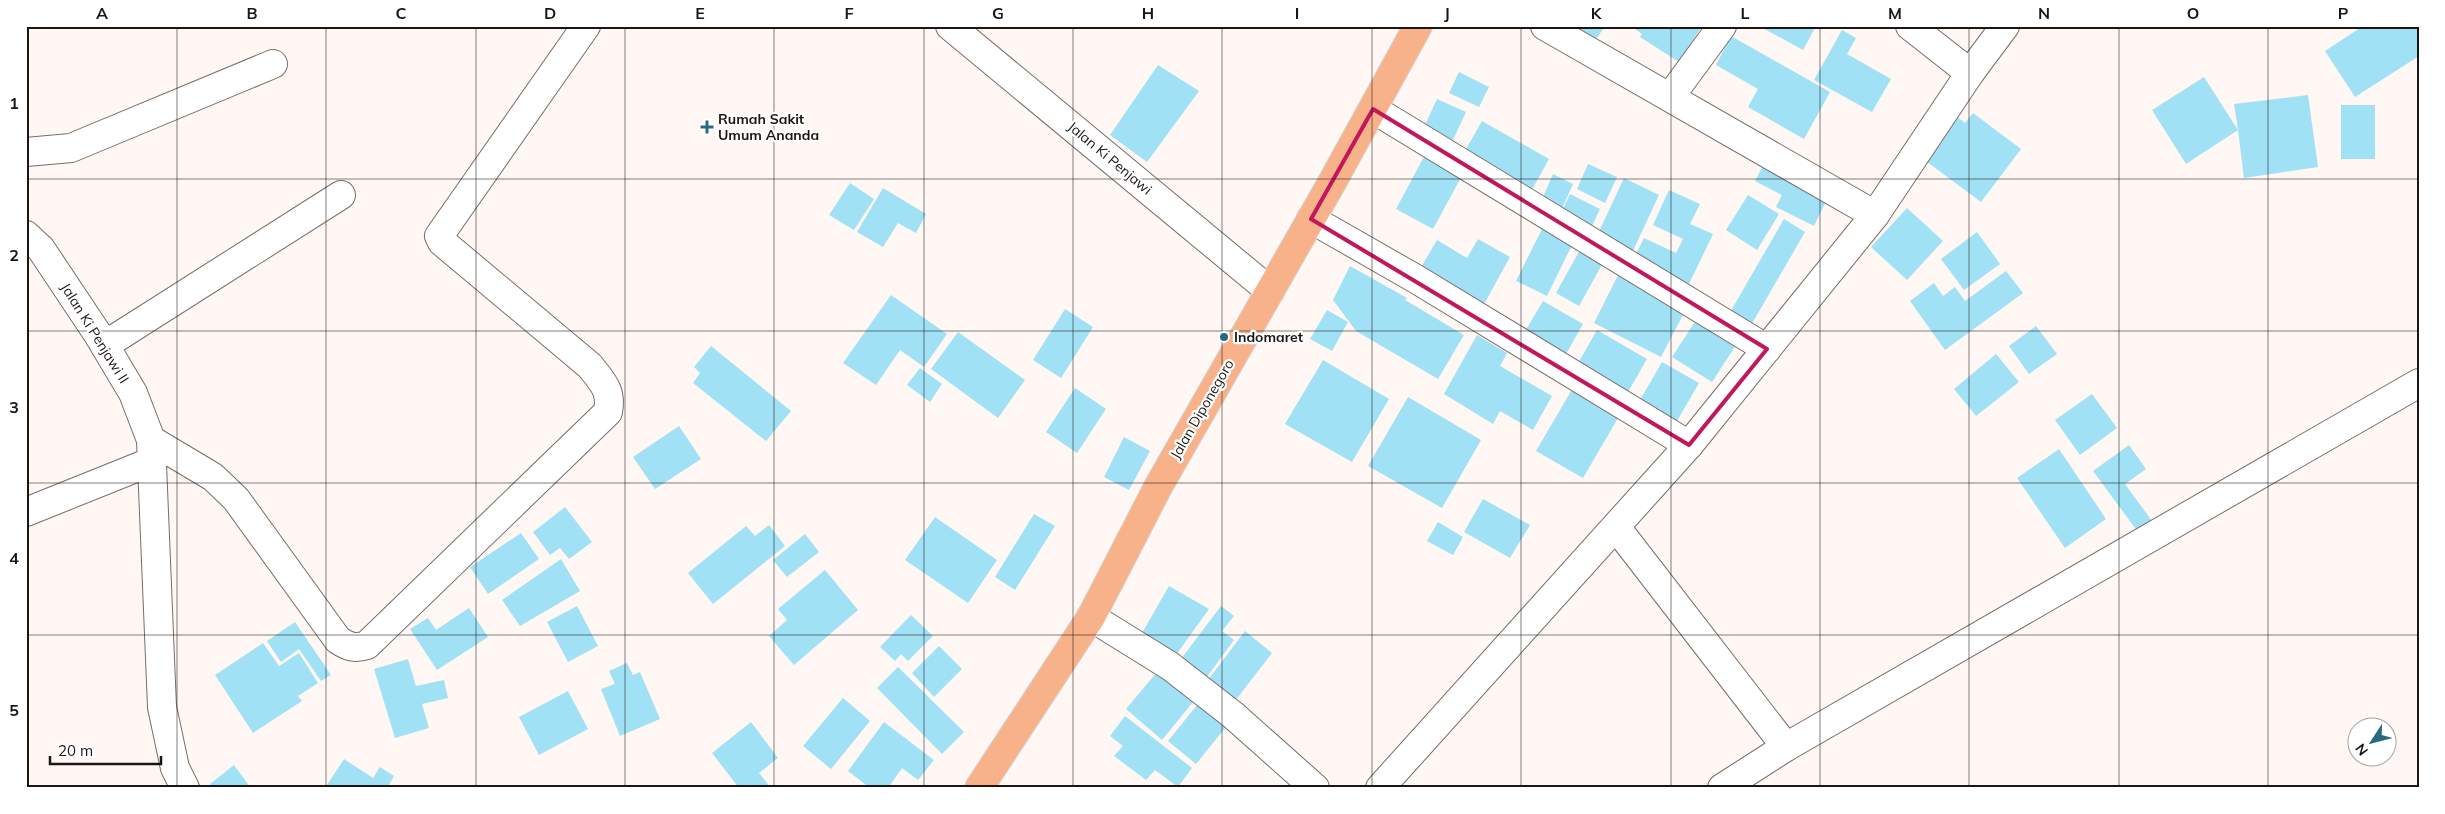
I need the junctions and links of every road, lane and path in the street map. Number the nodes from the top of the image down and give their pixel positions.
1 (586, 26) edge
2 (950, 26) edge
3 (1418, 26) edge
4 (1544, 26) edge
5 (1722, 26) edge
6 (1910, 26) edge
7 (2005, 26) edge
8 (273, 64) dead end
9 (1970, 73) junction
10 (1670, 97) junction
11 (1373, 109) junction
12 (26, 152) edge
13 (341, 194) dead end
14 (1875, 215) junction
15 (1311, 219) junction
16 (26, 235) edge
17 (1270, 291) junction
18 (105, 345) junction
19 (1767, 349) junction
20 (2419, 383) edge
21 (1689, 445) junction
22 (152, 450) junction
23 (26, 512) edge
24 (1616, 527) junction
25 (1091, 618) junction
26 (1786, 747) junction
27 (185, 788) edge
28 (979, 788) edge
29 (1315, 788) edge
30 (1380, 788) edge
31 (1722, 788) edge

1 - 22 street
2 - 17 street, Jalan Ki Penjawi
3 - 11 main road, Jalan Diponegoro
4 - 10 street
5 - 10 street
6 - 9 street
7 - 9 street
8 - 12 street
9 - 14 street
10 - 14 street
11 - 15 main road, Jalan Diponegoro
11 - 19 street
13 - 18 street
14 - 19 street
15 - 17 main road, Jalan Diponegoro
15 - 21 street
16 - 18 street, Jalan Ki Penjawi II
17 - 25 main road, Jalan Diponegoro
18 - 22 street, Jalan Ki Penjawi II
19 - 21 street
20 - 26 street
21 - 24 street
22 - 23 street
22 - 27 street, Jalan Ki Penjawi II
24 - 26 street
24 - 30 street
25 - 28 main road, Jalan Diponegoro
25 - 29 street
26 - 31 street

